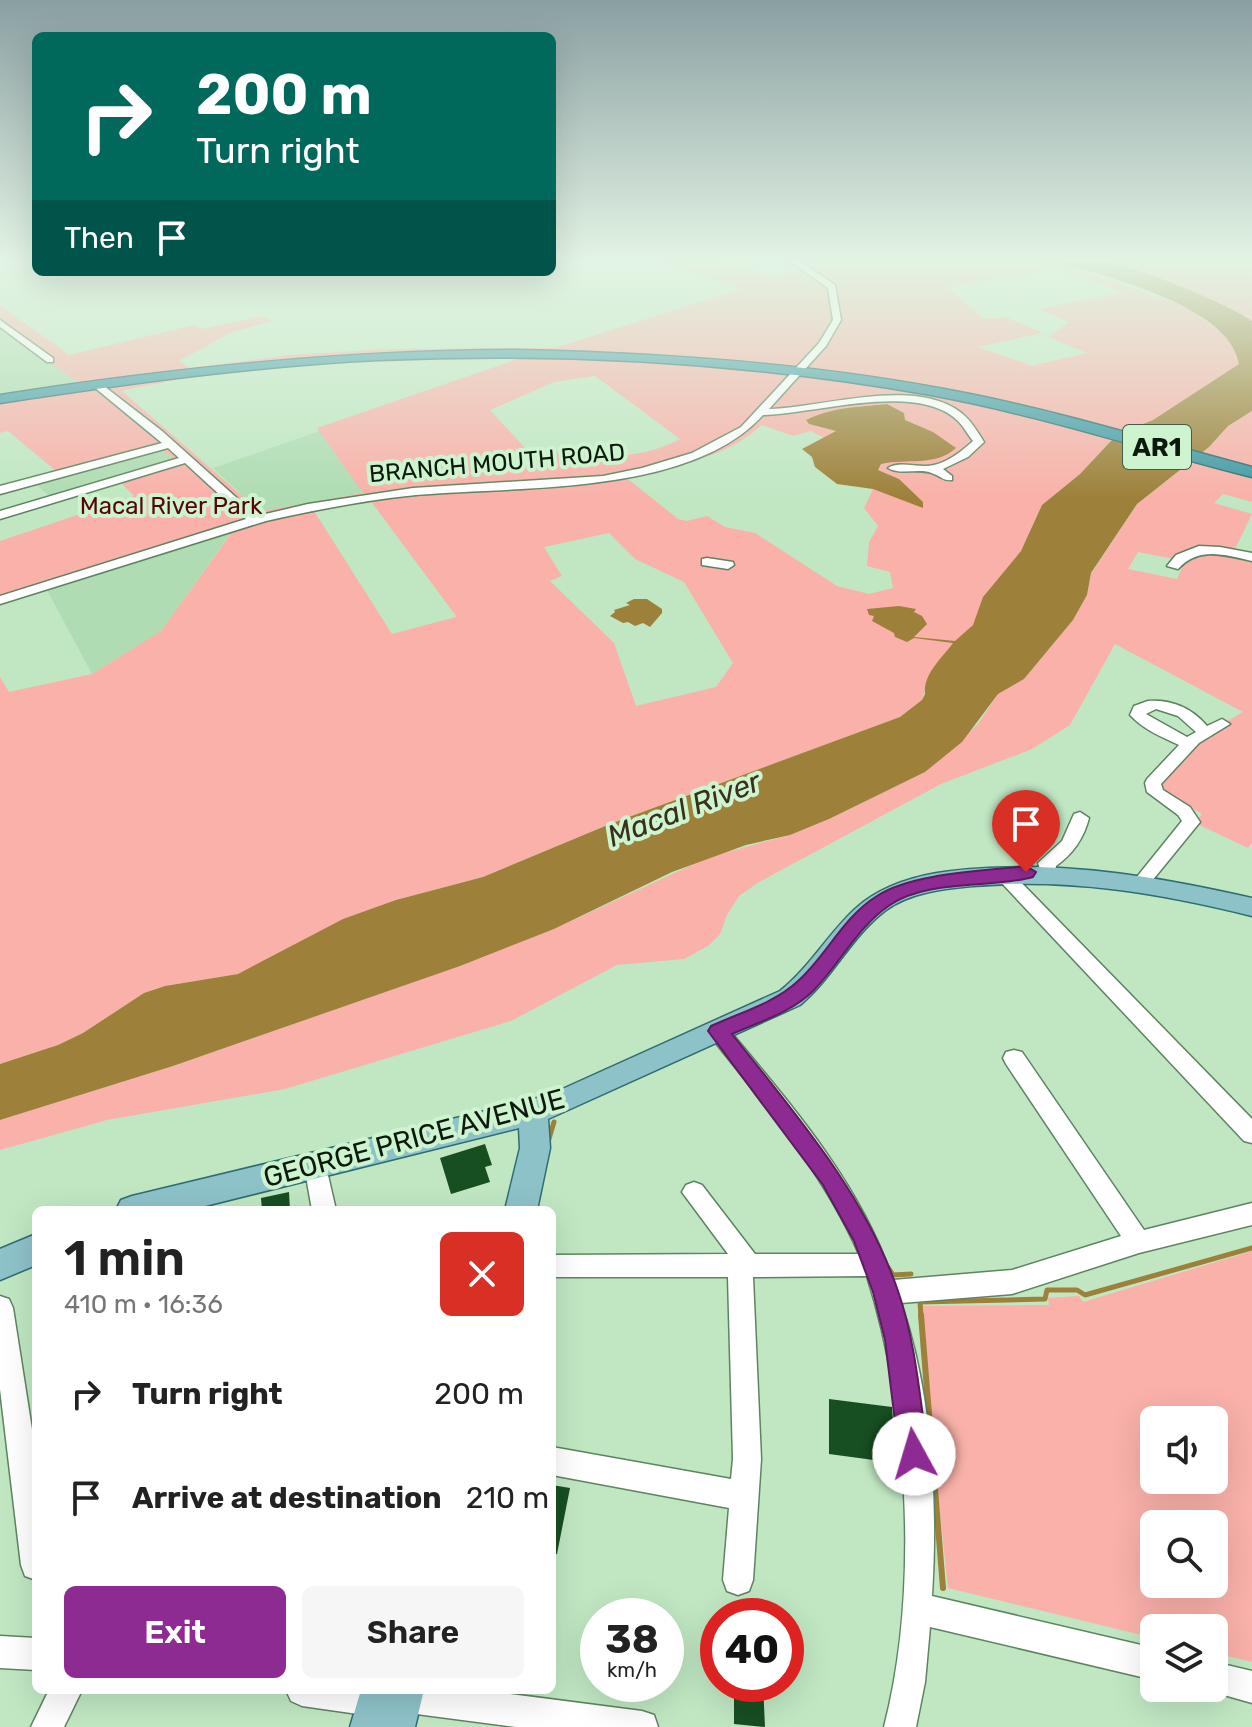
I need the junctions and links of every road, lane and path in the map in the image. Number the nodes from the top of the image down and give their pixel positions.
1 (20, 338) edge
2 (827, 338) edge
3 (50, 360) dead end
4 (796, 372) junction
5 (90, 386) junction
6 (0, 400) edge
7 (763, 412) junction
8 (170, 444) junction
9 (187, 459) junction
10 (894, 468) dead end
11 (935, 469) junction
12 (1247, 470) edge
13 (948, 478) dead end
14 (97, 487) junction
15 (0, 490) edge
16 (0, 515) edge
17 (255, 521) junction
18 (0, 525) edge
19 (1252, 557) edge
20 (707, 562) dead end
21 (728, 565) dead end
22 (1173, 566) dead end
23 (0, 600) edge
24 (1222, 724) dead end
25 (1204, 732) junction
26 (1189, 744) junction
27 (1080, 818) dead end
28 (1048, 872) junction
29 (1003, 874) junction
30 (1141, 883) junction
31 (1252, 907) edge
32 (718, 1031) junction
33 (1014, 1058) dead end
34 (526, 1114) junction
35 (1252, 1134) edge
36 (316, 1165) junction
37 (694, 1192) dead end
38 (148, 1206) edge
39 (323, 1206) edge
40 (507, 1206) edge
41 (522, 1206) edge
42 (1252, 1214) edge
43 (1139, 1242) junction
44 (32, 1251) edge
45 (743, 1264) junction
46 (0, 1265) edge
47 (876, 1265) junction
48 (556, 1266) edge
49 (886, 1292) junction
50 (0, 1308) edge
51 (556, 1462) edge
52 (744, 1496) junction
53 (32, 1536) edge
54 (738, 1580) dead end
55 (916, 1608) junction
56 (0, 1652) edge
57 (32, 1654) edge
58 (1140, 1661) edge
59 (1228, 1681) edge
60 (1252, 1687) edge
61 (64, 1694) edge
62 (325, 1694) edge
63 (388, 1705) edge
64 (47, 1727) edge
65 (642, 1727) edge
66 (900, 1727) edge

1 - 3 street
2 - 4 street, BRANCH MOUTH ROAD
4 - 5 highway, AR1
4 - 7 street, BRANCH MOUTH ROAD
4 - 12 highway, AR1
5 - 6 highway, AR1
5 - 8 street
7 - 11 street
7 - 17 street, BRANCH MOUTH ROAD
8 - 9 street
8 - 15 street
9 - 14 street
9 - 17 street
10 - 11 street
11 - 13 street
14 - 16 street
14 - 18 street
17 - 23 street, BRANCH MOUTH ROAD
19 - 22 street
20 - 21 street
24 - 25 street
25 - 26 street
25 - 26 street
26 - 30 street
27 - 28 street
28 - 29 main road, GEORGE PRICE AVENUE
28 - 30 main road, GEORGE PRICE AVENUE
29 - 32 main road, GEORGE PRICE AVENUE
29 - 35 street
30 - 31 main road, GEORGE PRICE AVENUE
32 - 34 main road, GEORGE PRICE AVENUE
32 - 47 street
33 - 43 street
34 - 36 main road, GEORGE PRICE AVENUE
34 - 40 main road
34 - 41 main road
36 - 38 main road, GEORGE PRICE AVENUE
36 - 39 street
37 - 45 street
42 - 43 street
43 - 49 street
44 - 46 main road
45 - 47 street
45 - 48 street
45 - 52 street
47 - 49 street
49 - 55 street
50 - 53 street
51 - 52 street
52 - 54 street
55 - 58 street
55 - 66 street
56 - 57 street
59 - 60 street
61 - 64 street
62 - 63 street
63 - 65 street

